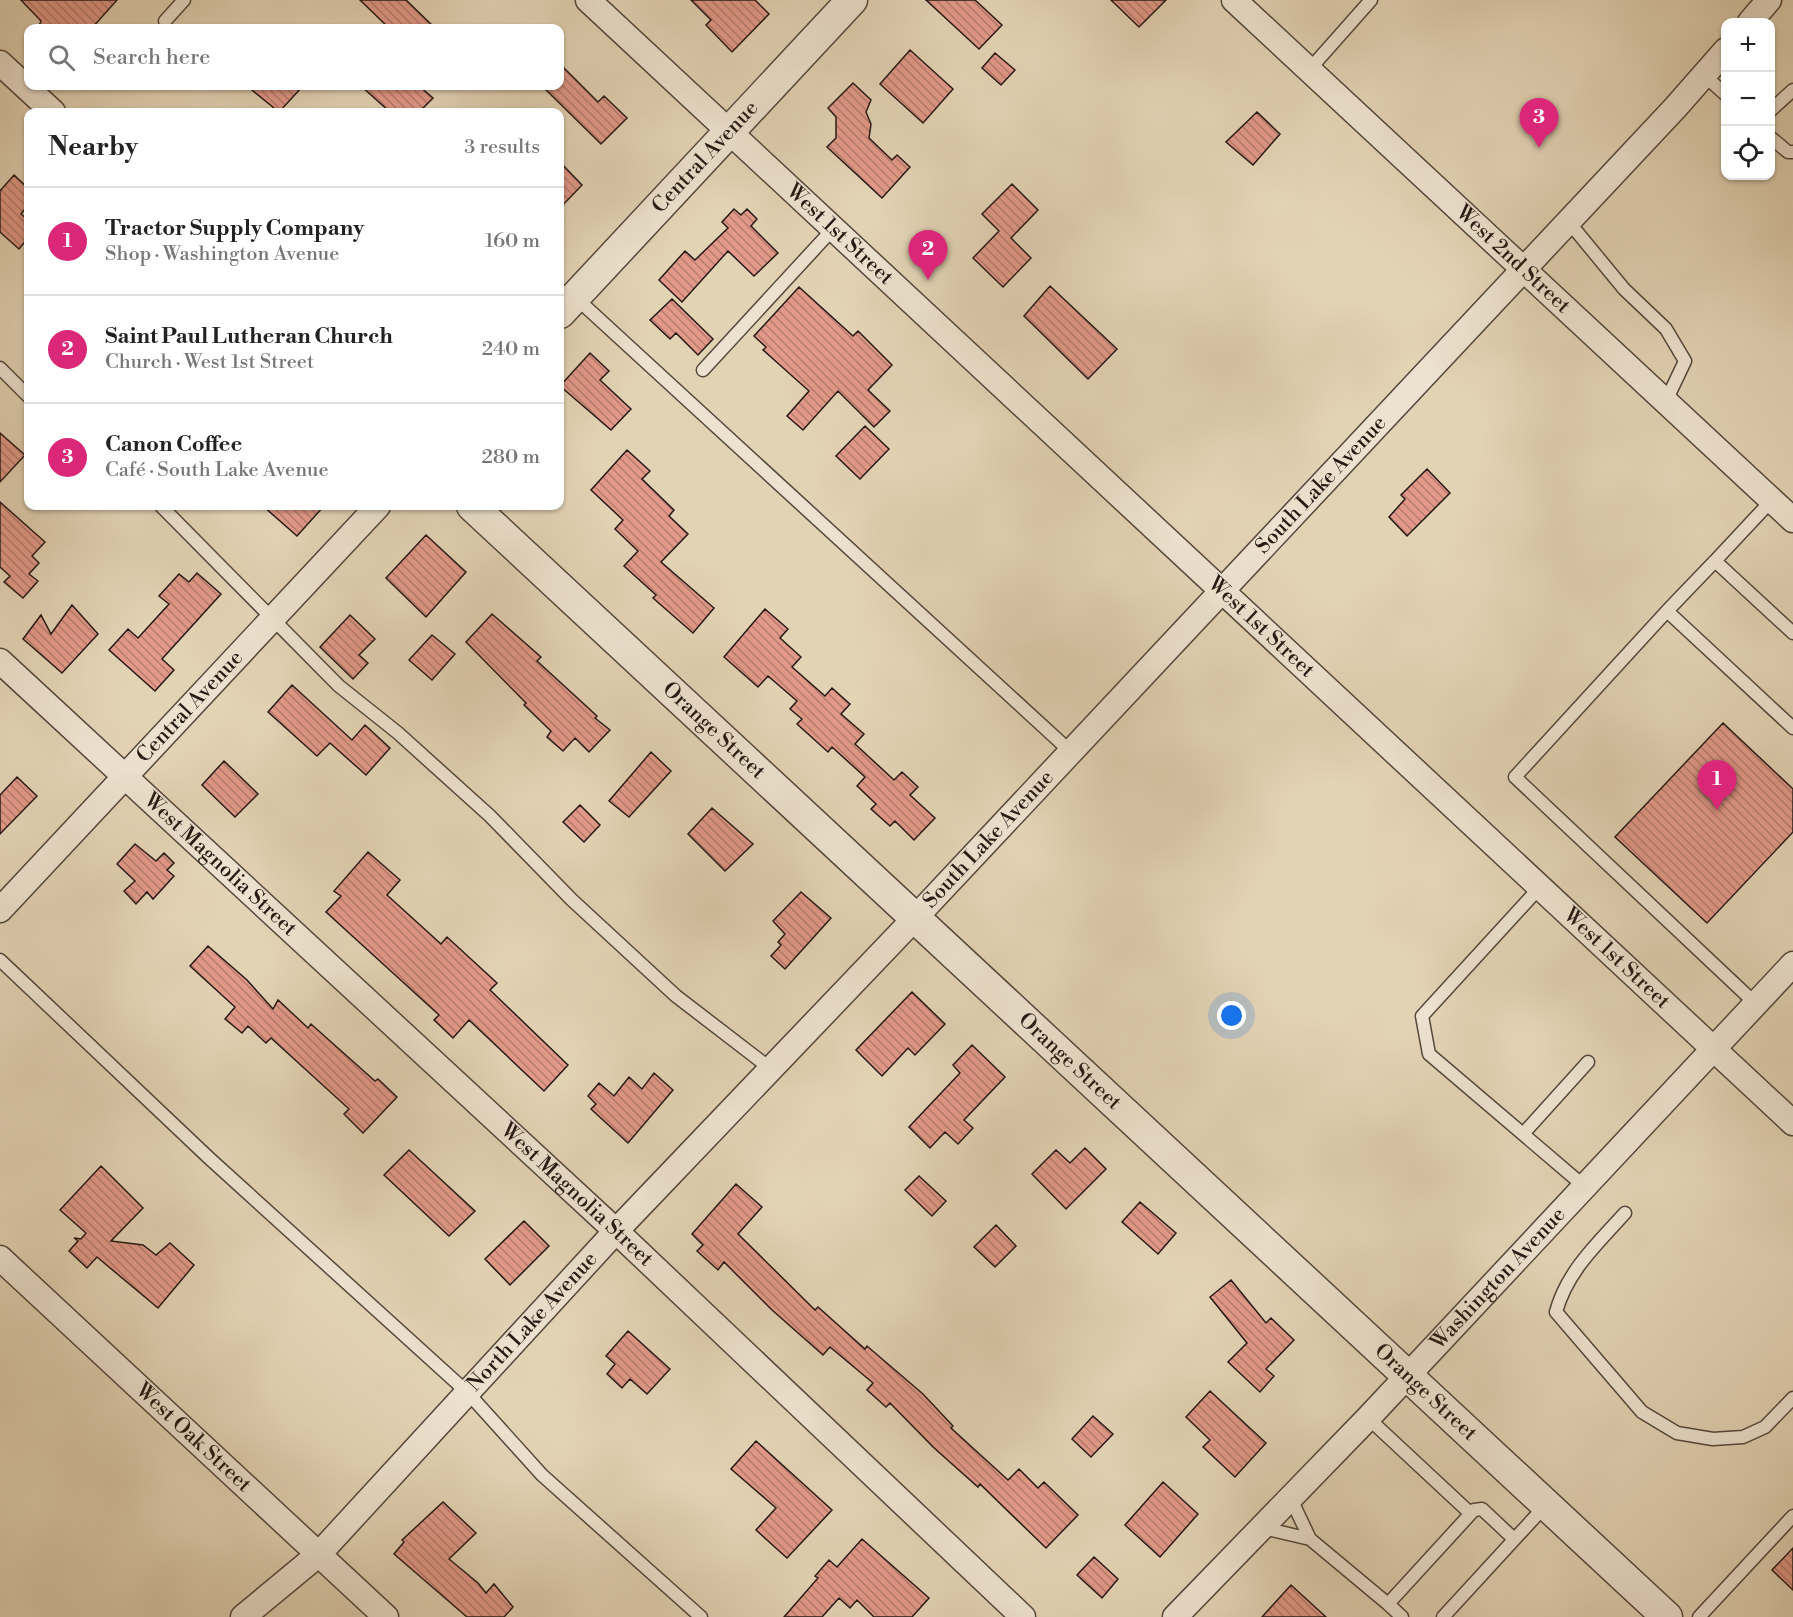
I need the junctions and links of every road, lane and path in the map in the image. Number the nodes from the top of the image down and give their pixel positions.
1 (184, 0) edge
2 (588, 0) edge
3 (852, 0) edge
4 (1234, 0) edge
5 (1371, 0) edge
6 (1769, 0) edge
7 (1753, 18) edge
8 (165, 21) dead end
9 (1721, 55) edge
10 (0, 63) edge
11 (1309, 70) junction
12 (1704, 75) junction
13 (24, 85) edge
14 (29, 90) edge
15 (1793, 90) edge
16 (1721, 91) edge
17 (1775, 106) edge
18 (49, 108) edge
19 (728, 132) junction
20 (1775, 141) edge
21 (1793, 152) edge
22 (1568, 221) junction
23 (832, 230) junction
24 (1523, 269) junction
25 (567, 305) edge
26 (0, 368) edge
27 (703, 370) dead end
28 (24, 392) edge
29 (1666, 401) junction
30 (1772, 500) junction
31 (165, 510) edge
32 (374, 510) edge
33 (476, 510) edge
34 (1793, 520) edge
35 (1715, 561) junction
36 (1222, 590) junction
37 (1667, 611) junction
38 (272, 620) junction
39 (1793, 633) edge
40 (0, 661) edge
41 (1793, 728) edge
42 (1071, 752) junction
43 (125, 778) junction
44 (1541, 886) junction
45 (0, 910) edge
46 (915, 918) junction
47 (0, 960) edge
48 (1793, 964) edge
49 (1756, 1004) junction
50 (1714, 1048) junction
51 (1588, 1062) dead end
52 (771, 1069) junction
53 (1793, 1124) edge
54 (1524, 1134) junction
55 (1585, 1187) junction
56 (1625, 1213) dead end
57 (616, 1232) junction
58 (0, 1258) edge
59 (1407, 1374) junction
60 (468, 1393) junction
61 (1793, 1398) edge
62 (1368, 1418) junction
63 (1291, 1499) junction
64 (1547, 1504) junction
65 (1470, 1513) junction
66 (1793, 1516) edge
67 (1263, 1528) junction
68 (1310, 1539) junction
69 (1514, 1539) junction
70 (319, 1554) junction
71 (1388, 1604) junction
72 (243, 1617) edge
73 (386, 1617) edge
74 (701, 1617) edge
75 (1023, 1617) edge
76 (1175, 1617) edge
77 (1402, 1617) edge
78 (1443, 1617) edge
79 (1667, 1617) edge
80 (1699, 1617) edge

1 - 8 lane
2 - 19 street, West 1st Street
3 - 19 street, Central Avenue
4 - 11 street, West 2nd Street
5 - 11 lane
6 - 7 street
9 - 12 street, South Lake Avenue
10 - 13 street
11 - 24 street, West 2nd Street
12 - 16 lane
12 - 22 street, South Lake Avenue
14 - 18 street
15 - 17 lane
19 - 23 street, West 1st Street
19 - 25 street, Central Avenue
20 - 21 lane
22 - 24 street, South Lake Avenue
22 - 29 lane
23 - 27 lane
23 - 36 street, West 1st Street
24 - 29 street, West 2nd Street
24 - 36 street, South Lake Avenue
25 - 42 lane
26 - 28 lane
29 - 30 street, West 2nd Street
30 - 34 street, West 2nd Street
30 - 35 lane
31 - 38 lane
32 - 38 street, Central Avenue
33 - 46 street, Orange Street
35 - 37 lane
35 - 39 lane
36 - 42 street, South Lake Avenue
36 - 44 street, West 1st Street
37 - 41 lane
37 - 49 lane
38 - 43 street, Central Avenue
38 - 52 lane
40 - 43 street, West Magnolia Street
42 - 46 street, South Lake Avenue
43 - 45 street, Central Avenue
43 - 57 street, West Magnolia Street
44 - 50 street, West 1st Street
44 - 54 lane
46 - 52 street, North Lake Avenue
46 - 59 street, Orange Street
47 - 60 lane
48 - 49 street, Washington Avenue
49 - 50 street, Washington Avenue
50 - 53 street, West 1st Street
50 - 55 street, Washington Avenue
51 - 54 lane
52 - 57 street, North Lake Avenue
54 - 55 lane
55 - 59 street, Washington Avenue
56 - 61 lane
57 - 60 street, North Lake Avenue
57 - 75 street, West Magnolia Street
58 - 70 street, West Oak Street
59 - 62 street, Washington Avenue
59 - 64 street, Orange Street
60 - 70 street, North Lake Avenue
60 - 74 lane
62 - 63 street, Washington Avenue
62 - 65 lane
63 - 67 street, Washington Avenue
63 - 68 lane
64 - 69 lane
64 - 79 street, Orange Street
65 - 69 lane
65 - 71 lane
66 - 80 lane
67 - 68 lane
67 - 76 street, Washington Avenue
68 - 71 lane
69 - 78 lane
70 - 72 street, North Lake Avenue
70 - 73 street, West Oak Street
71 - 77 lane

